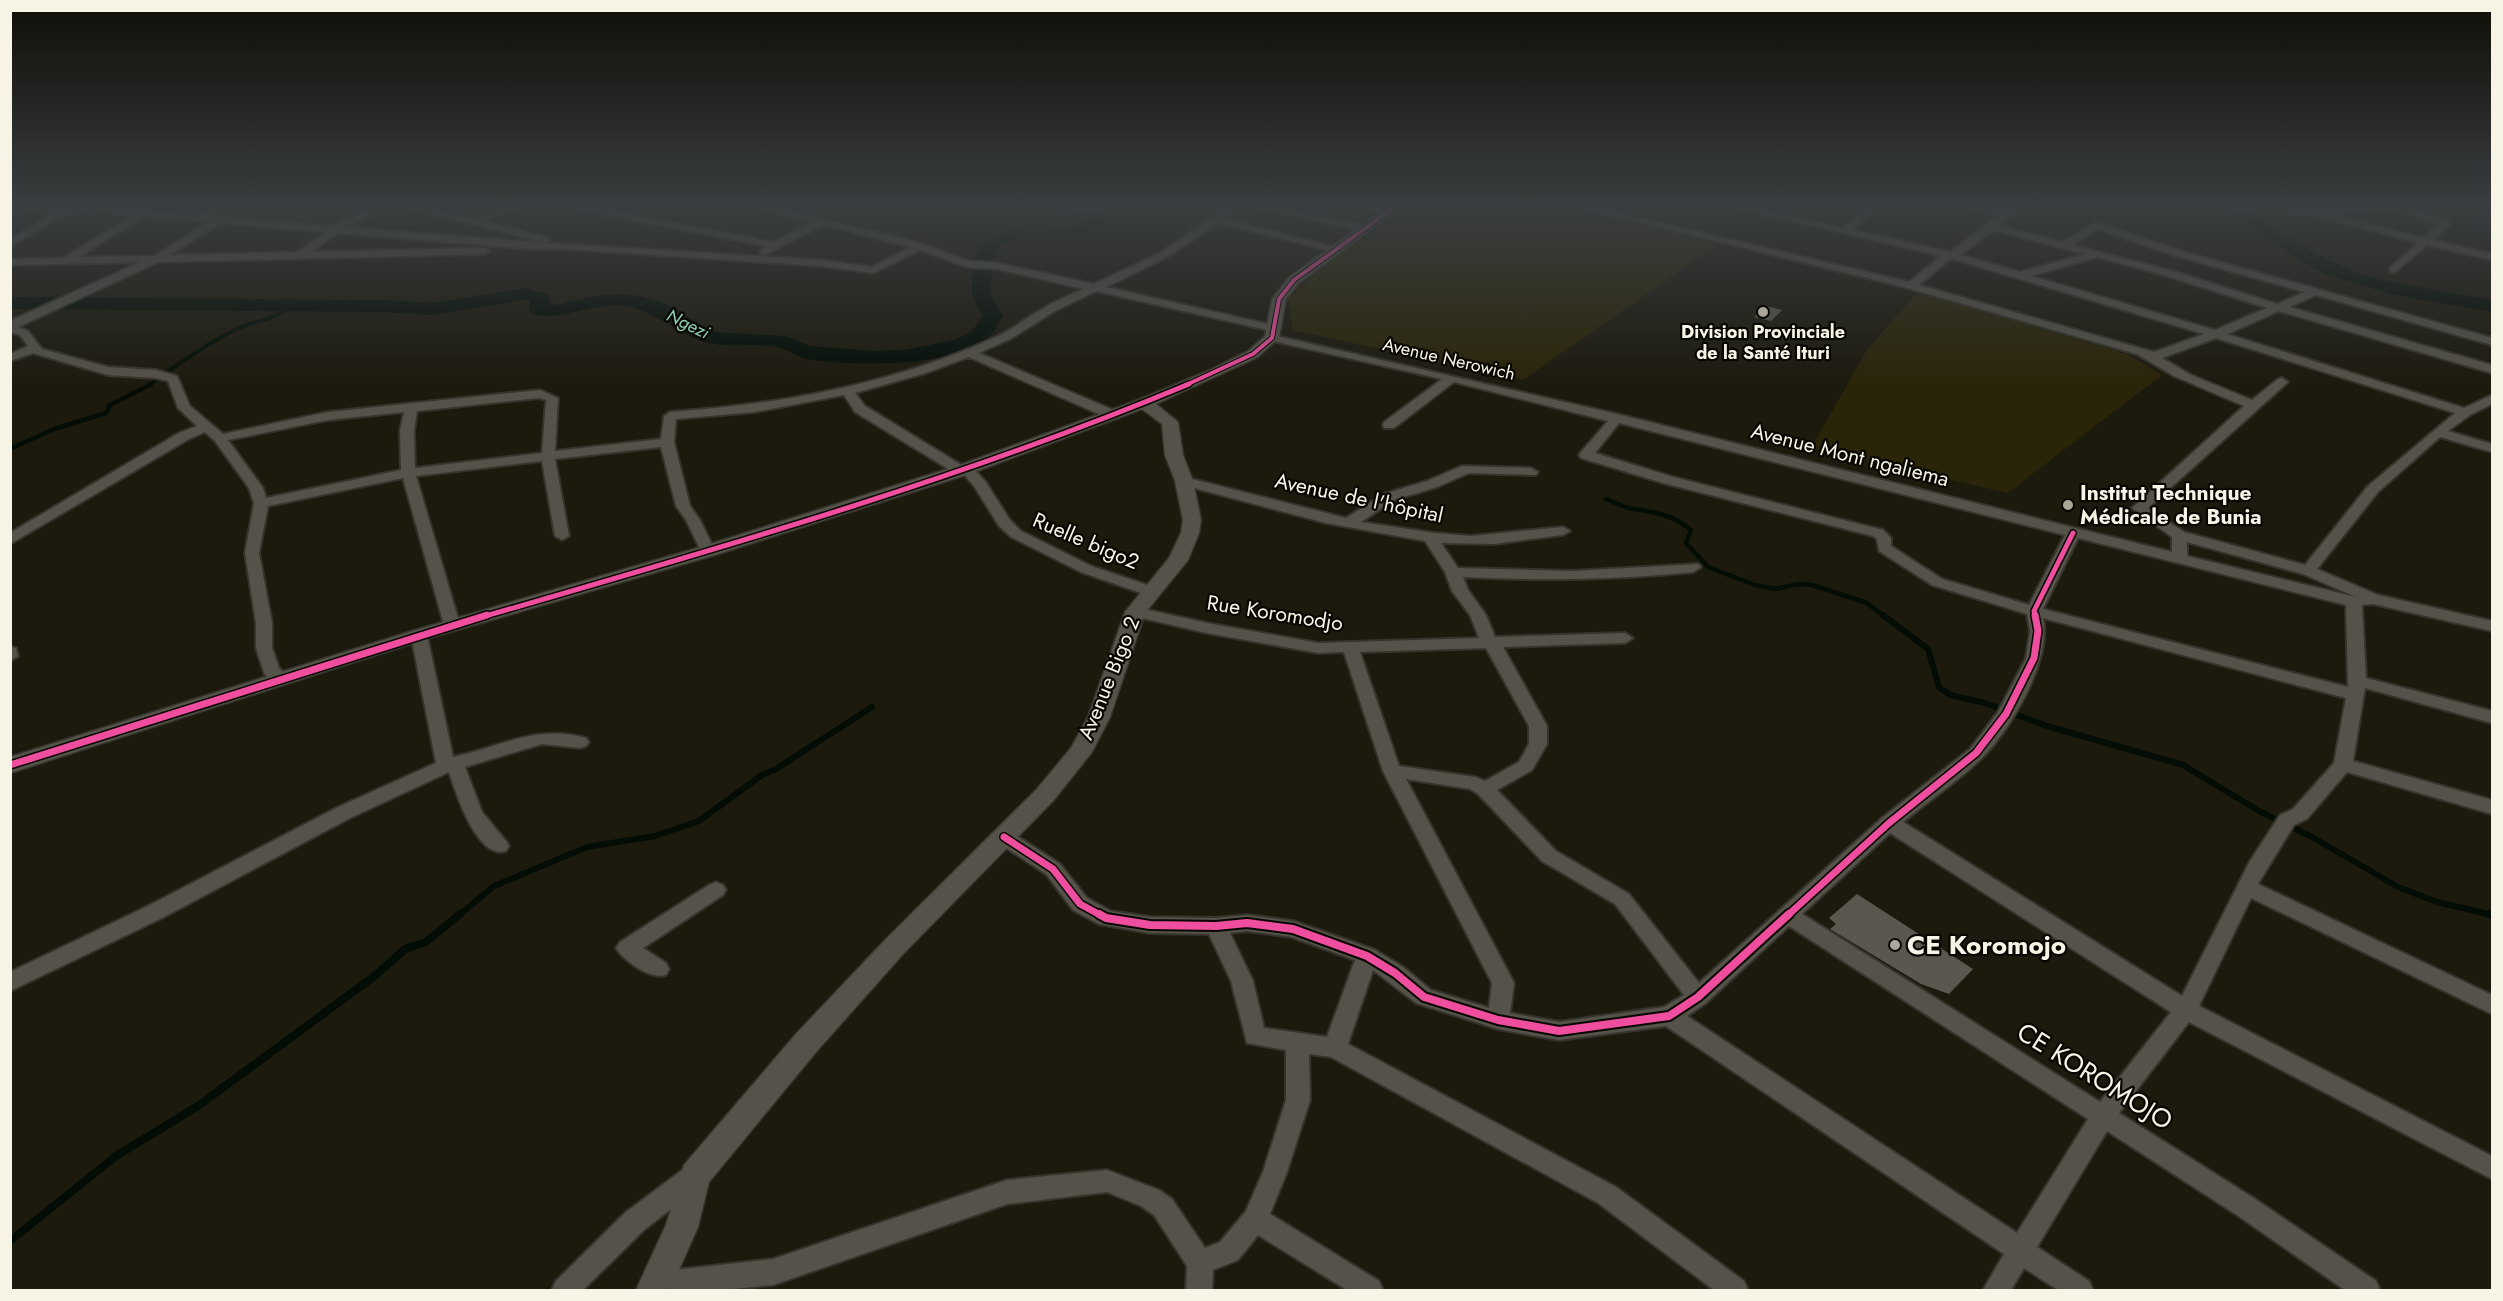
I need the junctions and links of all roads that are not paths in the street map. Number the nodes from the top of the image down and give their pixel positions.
1 (139, 267) edge
2 (849, 267) edge
3 (880, 267) edge
4 (994, 267) edge
5 (1140, 267) edge
6 (1312, 267) edge
7 (1831, 267) edge
8 (1935, 267) edge
9 (1992, 267) edge
10 (2052, 267) edge
11 (2141, 267) edge
12 (2226, 267) edge
13 (2398, 267) edge
14 (2394, 270) dead end
15 (2022, 275) junction
16 (1911, 286) junction
17 (1098, 288) junction
18 (2315, 292) junction
19 (2279, 308) junction
20 (10, 327) edge
21 (1272, 333) junction
22 (2216, 334) junction
23 (2493, 341) edge
24 (34, 348) junction
25 (970, 352) junction
26 (2155, 356) junction
27 (10, 358) edge
28 (2493, 369) edge
29 (1452, 378) junction
30 (2282, 382) dead end
31 (847, 391) junction
32 (2493, 399) edge
33 (1144, 403) junction
34 (2253, 405) junction
35 (411, 408) junction
36 (2465, 412) junction
37 (1113, 415) junction
38 (1617, 418) junction
39 (1389, 425) dead end
40 (205, 426) junction
41 (2438, 432) junction
42 (220, 438) junction
43 (667, 442) junction
44 (2493, 448) edge
45 (548, 458) junction
46 (963, 470) junction
47 (1531, 472) dead end
48 (408, 473) junction
49 (1184, 481) junction
50 (261, 503) junction
51 (1349, 523) junction
52 (1563, 531) dead end
53 (2073, 533) junction
54 (2179, 535) junction
55 (562, 536) dead end
56 (1430, 537) junction
57 (10, 540) edge
58 (708, 551) junction
59 (2180, 560) junction
60 (1693, 567) dead end
61 (2308, 571) junction
62 (1453, 572) junction
63 (1150, 591) junction
64 (2373, 598) junction
65 (2354, 602) junction
66 (2034, 611) junction
67 (1135, 612) junction
68 (452, 625) junction
69 (2493, 626) edge
70 (419, 635) junction
71 (1625, 638) dead end
72 (1491, 644) junction
73 (1351, 648) junction
74 (281, 678) junction
75 (2357, 688) junction
76 (2493, 717) edge
77 (580, 742) dead end
78 (10, 765) edge
79 (451, 765) junction
80 (2343, 765) junction
81 (1392, 771) junction
82 (1485, 789) junction
83 (2493, 807) edge
84 (1889, 823) junction
85 (1004, 837) junction
86 (499, 846) dead end
87 (2247, 887) junction
88 (716, 890) dead end
89 (1788, 916) junction
90 (1216, 926) junction
91 (1367, 956) junction
92 (658, 969) dead end
93 (10, 982) edge
94 (1698, 997) junction
95 (2493, 1005) edge
96 (2186, 1010) junction
97 (1669, 1016) junction
98 (1498, 1020) junction
99 (1297, 1042) junction
100 (1335, 1048) junction
101 (2104, 1115) junction
102 (2493, 1168) edge
103 (695, 1175) junction
104 (1255, 1219) junction
105 (2021, 1250) junction
106 (1200, 1263) junction
107 (654, 1288) edge
108 (565, 1290) edge
109 (1199, 1290) edge
110 (1370, 1290) edge
111 (1735, 1290) edge
112 (1996, 1290) edge
113 (2080, 1290) edge
114 (2367, 1290) edge

1 - 20 street
2 - 3 street
4 - 17 street, Avenue Nerowich
5 - 17 street
6 - 21 street
7 - 16 street
8 - 16 street
9 - 15 street
10 - 15 street
11 - 19 street
12 - 18 street
13 - 14 street
15 - 22 street
16 - 26 street
17 - 21 street, Avenue Nerowich
17 - 25 street
18 - 19 street
18 - 23 street
19 - 22 street
19 - 28 street
20 - 24 street
21 - 29 street, Avenue Nerowich
21 - 33 street
22 - 26 street
22 - 36 street
24 - 27 street
24 - 40 street
25 - 31 street
25 - 37 street
26 - 34 street
29 - 38 street, Avenue Nerowich
29 - 39 street
30 - 34 street
31 - 43 street
31 - 46 street, Ruelle bigo2
32 - 36 street
33 - 37 street
33 - 49 street, Avenue Bigo 2
34 - 54 street
35 - 42 street
35 - 45 street
35 - 48 street
36 - 41 street
37 - 46 street
38 - 53 street, Avenue Mont ngaliema
38 - 66 street
40 - 42 street
40 - 57 street
41 - 44 street
41 - 61 street
42 - 50 street
43 - 45 street
43 - 58 street
45 - 48 street
45 - 55 street
46 - 58 street
46 - 63 street, Ruelle bigo2
47 - 51 street
48 - 50 street
48 - 68 street
49 - 51 street, Avenue de l'hôpital
49 - 63 street, Avenue Bigo 2
50 - 74 street
51 - 56 street, Avenue de l'hôpital
52 - 56 street, Avenue de l'hôpital
53 - 59 street, Avenue Mont ngaliema
53 - 66 street
54 - 59 street
54 - 61 street
56 - 62 street
58 - 68 street
59 - 65 street, Avenue Mont ngaliema
60 - 62 street
61 - 64 street
62 - 72 street
63 - 67 street, Avenue Bigo 2
64 - 65 street
64 - 69 street
65 - 75 street
66 - 75 street
66 - 84 street
67 - 73 street, Rue Koromodjo
67 - 85 street, Avenue Bigo 2
68 - 70 street
70 - 74 street
70 - 79 street
71 - 72 street
72 - 73 street
72 - 82 street
73 - 81 street, Rue Koromodjo
74 - 78 street
75 - 76 street
75 - 80 street
77 - 79 street
79 - 86 street
79 - 93 street
80 - 83 street
80 - 87 street
81 - 82 street
81 - 98 street, Rue Koromodjo
82 - 94 street
84 - 89 street
84 - 96 street
85 - 90 street
85 - 103 street, Avenue Bigo 2
87 - 95 street
87 - 96 street
88 - 92 street
89 - 94 street
89 - 101 street, CE KOROMOJO
90 - 91 street
90 - 99 street
91 - 98 street
91 - 100 street
94 - 97 street
96 - 101 street
96 - 102 street
97 - 98 street
97 - 105 street
99 - 100 street
99 - 104 street
100 - 111 street
101 - 105 street
101 - 114 street, CE KOROMOJO
103 - 107 street
103 - 108 street
104 - 106 street
104 - 110 street
105 - 112 street
105 - 113 street
106 - 107 street
106 - 109 street

